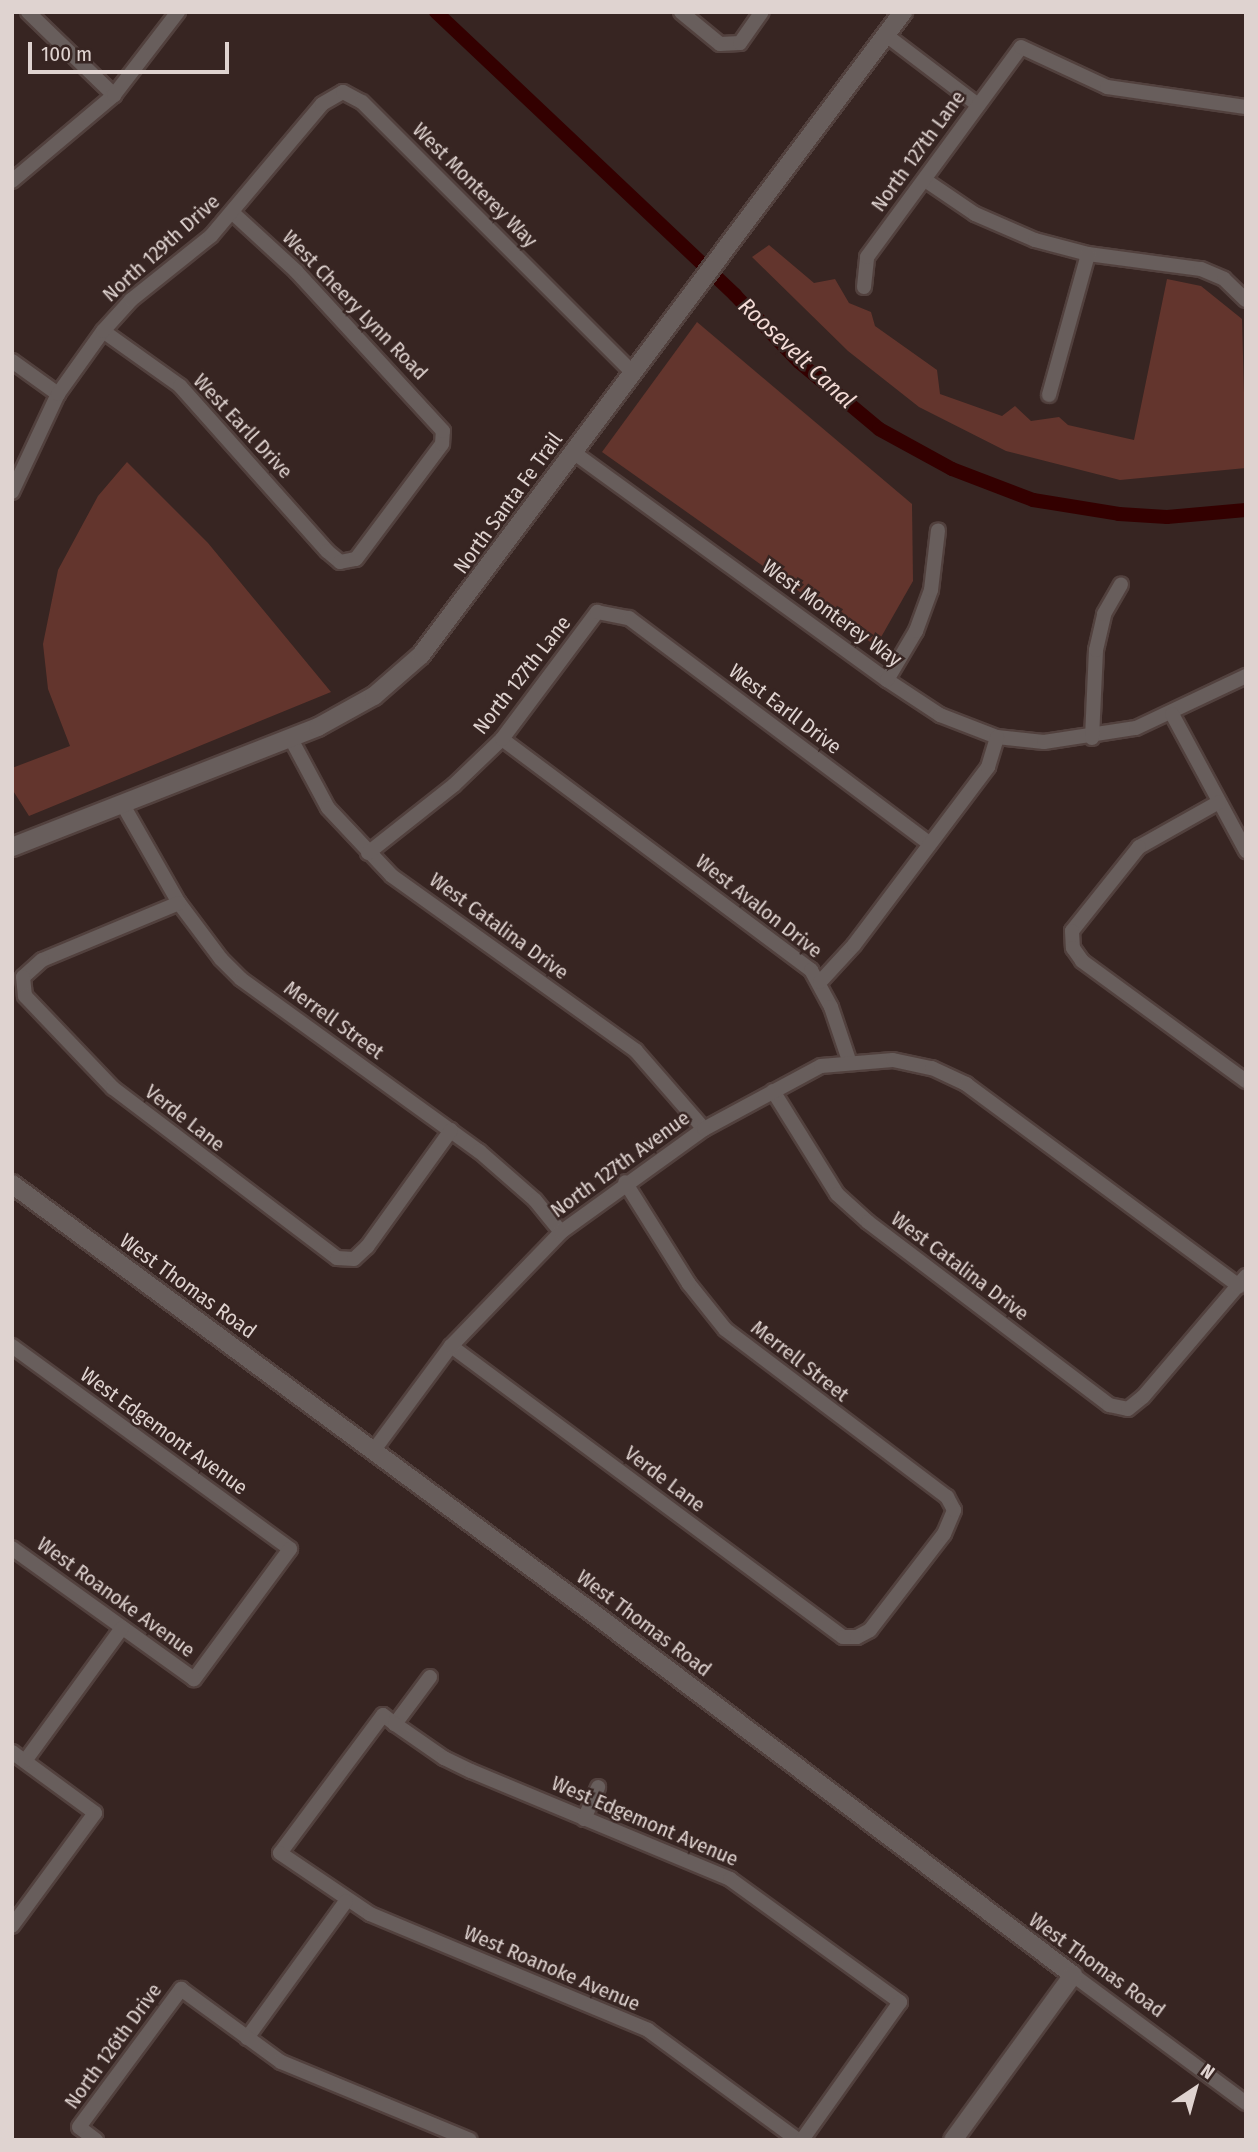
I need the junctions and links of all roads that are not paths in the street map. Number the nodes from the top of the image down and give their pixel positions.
1 (28, 12) edge
2 (178, 12) edge
3 (681, 12) edge
4 (762, 12) edge
5 (904, 12) edge
6 (886, 36) junction
7 (343, 92) joint
8 (114, 95) junction
9 (978, 105) junction
10 (1246, 107) edge
11 (925, 180) junction
12 (12, 181) edge
13 (233, 213) junction
14 (1088, 254) junction
15 (864, 286) dead end
16 (1246, 300) edge
17 (103, 331) junction
18 (12, 361) edge
19 (632, 372) junction
20 (58, 394) junction
21 (1049, 395) dead end
22 (573, 452) junction
23 (12, 492) edge
24 (937, 530) dead end
25 (340, 562) joint
26 (1121, 584) dead end
27 (612, 613) joint
28 (1246, 677) edge
29 (887, 680) junction
30 (1172, 714) junction
31 (997, 737) junction
32 (1092, 738) junction
33 (291, 739) junction
34 (502, 739) junction
35 (1219, 802) junction
36 (123, 805) junction
37 (930, 844) junction
38 (12, 847) edge
39 (1246, 851) edge
40 (368, 853) junction
41 (179, 903) junction
42 (820, 982) junction
43 (850, 1063) junction
44 (1246, 1081) edge
45 (773, 1091) junction
46 (704, 1129) junction
47 (451, 1130) junction
48 (625, 1182) junction
49 (12, 1184) edge
50 (561, 1232) junction
51 (1242, 1281) edge
52 (12, 1346) edge
53 (451, 1346) junction
54 (373, 1450) junction
55 (12, 1548) edge
56 (122, 1628) junction
57 (857, 1637) joint
58 (430, 1677) dead end
59 (194, 1679) joint
60 (396, 1724) junction
61 (12, 1752) edge
62 (25, 1761) junction
63 (598, 1787) dead end
64 (584, 1819) junction
65 (346, 1901) junction
66 (12, 1926) edge
67 (1073, 1975) junction
68 (247, 2038) junction
69 (1246, 2103) edge
70 (96, 2140) edge
71 (470, 2140) edge
72 (800, 2140) edge
73 (953, 2140) edge

1 - 8 street
2 - 8 street
3 - 4 street
5 - 6 street, North Santa Fe Trail
6 - 9 street
6 - 19 street, North Santa Fe Trail
7 - 13 street, North 129th Drive
7 - 19 street, West Monterey Way
8 - 12 street
9 - 10 street, North 127th Lane
9 - 11 street, North 127th Lane
11 - 14 street
11 - 15 street, North 127th Lane
13 - 17 street, North 129th Drive
13 - 25 street, West Cheery Lynn Road
14 - 16 street
14 - 21 street
17 - 20 street, North 129th Drive
17 - 25 street, West Earll Drive
18 - 20 street
19 - 22 street, North Santa Fe Trail
20 - 23 street, North 129th Drive
22 - 29 street, West Monterey Way
22 - 33 street, North Santa Fe Trail
24 - 29 street
26 - 32 street
27 - 34 street, North 127th Lane
27 - 37 street, West Earll Drive
28 - 30 street
29 - 31 street, West Monterey Way
30 - 32 street
30 - 35 street
31 - 32 street, West Monterey Way
31 - 37 street
33 - 36 street, North Santa Fe Trail
33 - 40 street, West Catalina Drive
34 - 40 street, North 127th Lane
34 - 42 street, West Avalon Drive
35 - 39 street
35 - 44 street
36 - 38 street, North Santa Fe Trail
36 - 41 street, Merrell Street
37 - 42 street
40 - 46 street, West Catalina Drive
41 - 47 street, Merrell Street
41 - 47 street, Verde Lane
42 - 43 street, West Avalon Drive
43 - 45 street, North 127th Avenue
43 - 51 street
45 - 46 street, North 127th Avenue
45 - 51 street, West Catalina Drive
46 - 48 street, North 127th Avenue
47 - 50 street, Merrell Street
48 - 50 street, North 127th Avenue
48 - 57 street, Merrell Street
49 - 54 street, West Thomas Road
50 - 53 street, North 127th Avenue
52 - 59 street, West Edgemont Avenue
53 - 54 street, North 127th Avenue
53 - 57 street, Verde Lane
54 - 67 street, West Thomas Road
55 - 56 street, West Roanoke Avenue
56 - 59 street, West Roanoke Avenue
56 - 62 street
58 - 60 street
60 - 64 street, West Edgemont Avenue
60 - 65 street, West Roanoke Avenue
61 - 62 street
62 - 66 street
63 - 64 street
64 - 72 street, West Edgemont Avenue
65 - 68 street
65 - 72 street, West Roanoke Avenue
67 - 69 street, West Thomas Road
67 - 73 street
68 - 70 street, North 126th Drive
68 - 71 street

